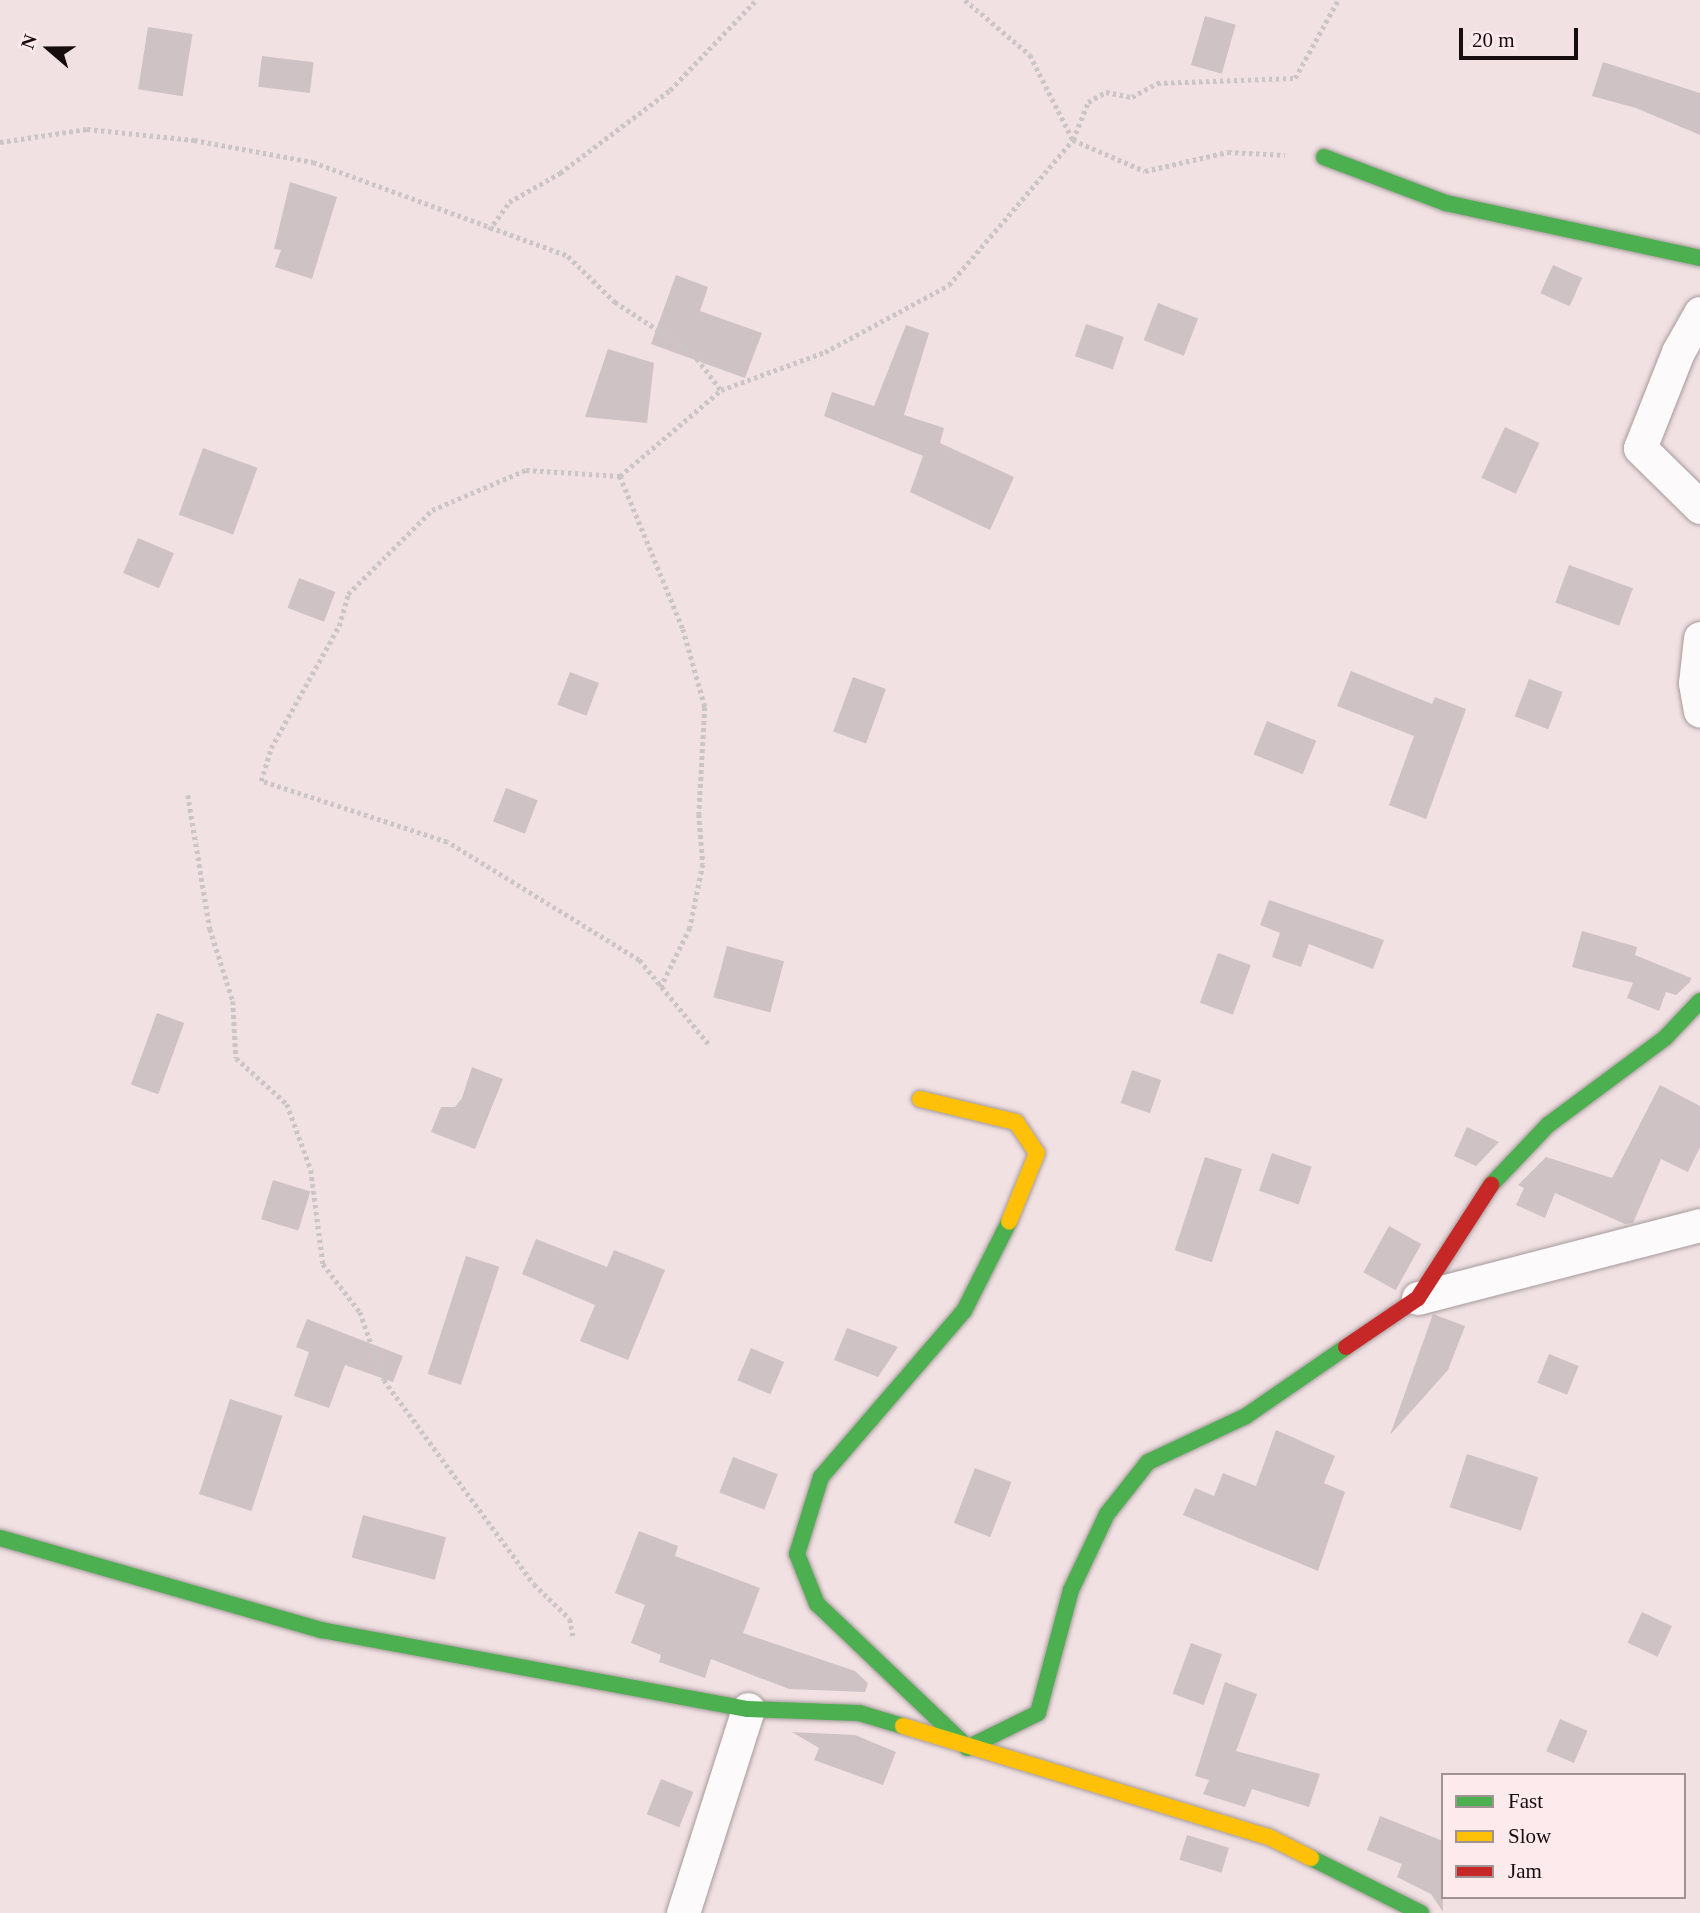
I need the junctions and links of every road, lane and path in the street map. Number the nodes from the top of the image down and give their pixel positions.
1 (755, 0) edge
2 (965, 0) edge
3 (1338, 0) edge
4 (1073, 140) junction
5 (0, 142) edge
6 (1324, 157) joint
7 (489, 230) junction
8 (1700, 258) edge
9 (1700, 313) edge
10 (722, 390) junction
11 (620, 476) junction
12 (1700, 507) edge
13 (1700, 638) edge
14 (1700, 711) edge
15 (188, 795) dead end
16 (661, 987) junction
17 (1700, 1001) edge
18 (708, 1044) dead end
19 (920, 1099) dead end
20 (1700, 1225) edge
21 (1418, 1298) junction
22 (0, 1538) edge
23 (581, 1678) junction
24 (748, 1709) junction
25 (967, 1748) junction
26 (683, 1913) edge
27 (1421, 1913) edge

1 - 7 path
2 - 4 path
3 - 4 path
4 - 6 path
4 - 10 path
5 - 7 path
6 - 8 street
7 - 10 path
9 - 12 street
10 - 11 path
11 - 16 path
11 - 16 path
13 - 14 street
15 - 23 path
16 - 18 path
17 - 21 street
19 - 25 street
20 - 21 street
21 - 25 street
22 - 23 street
23 - 24 street
24 - 25 street
24 - 26 street
25 - 27 street

